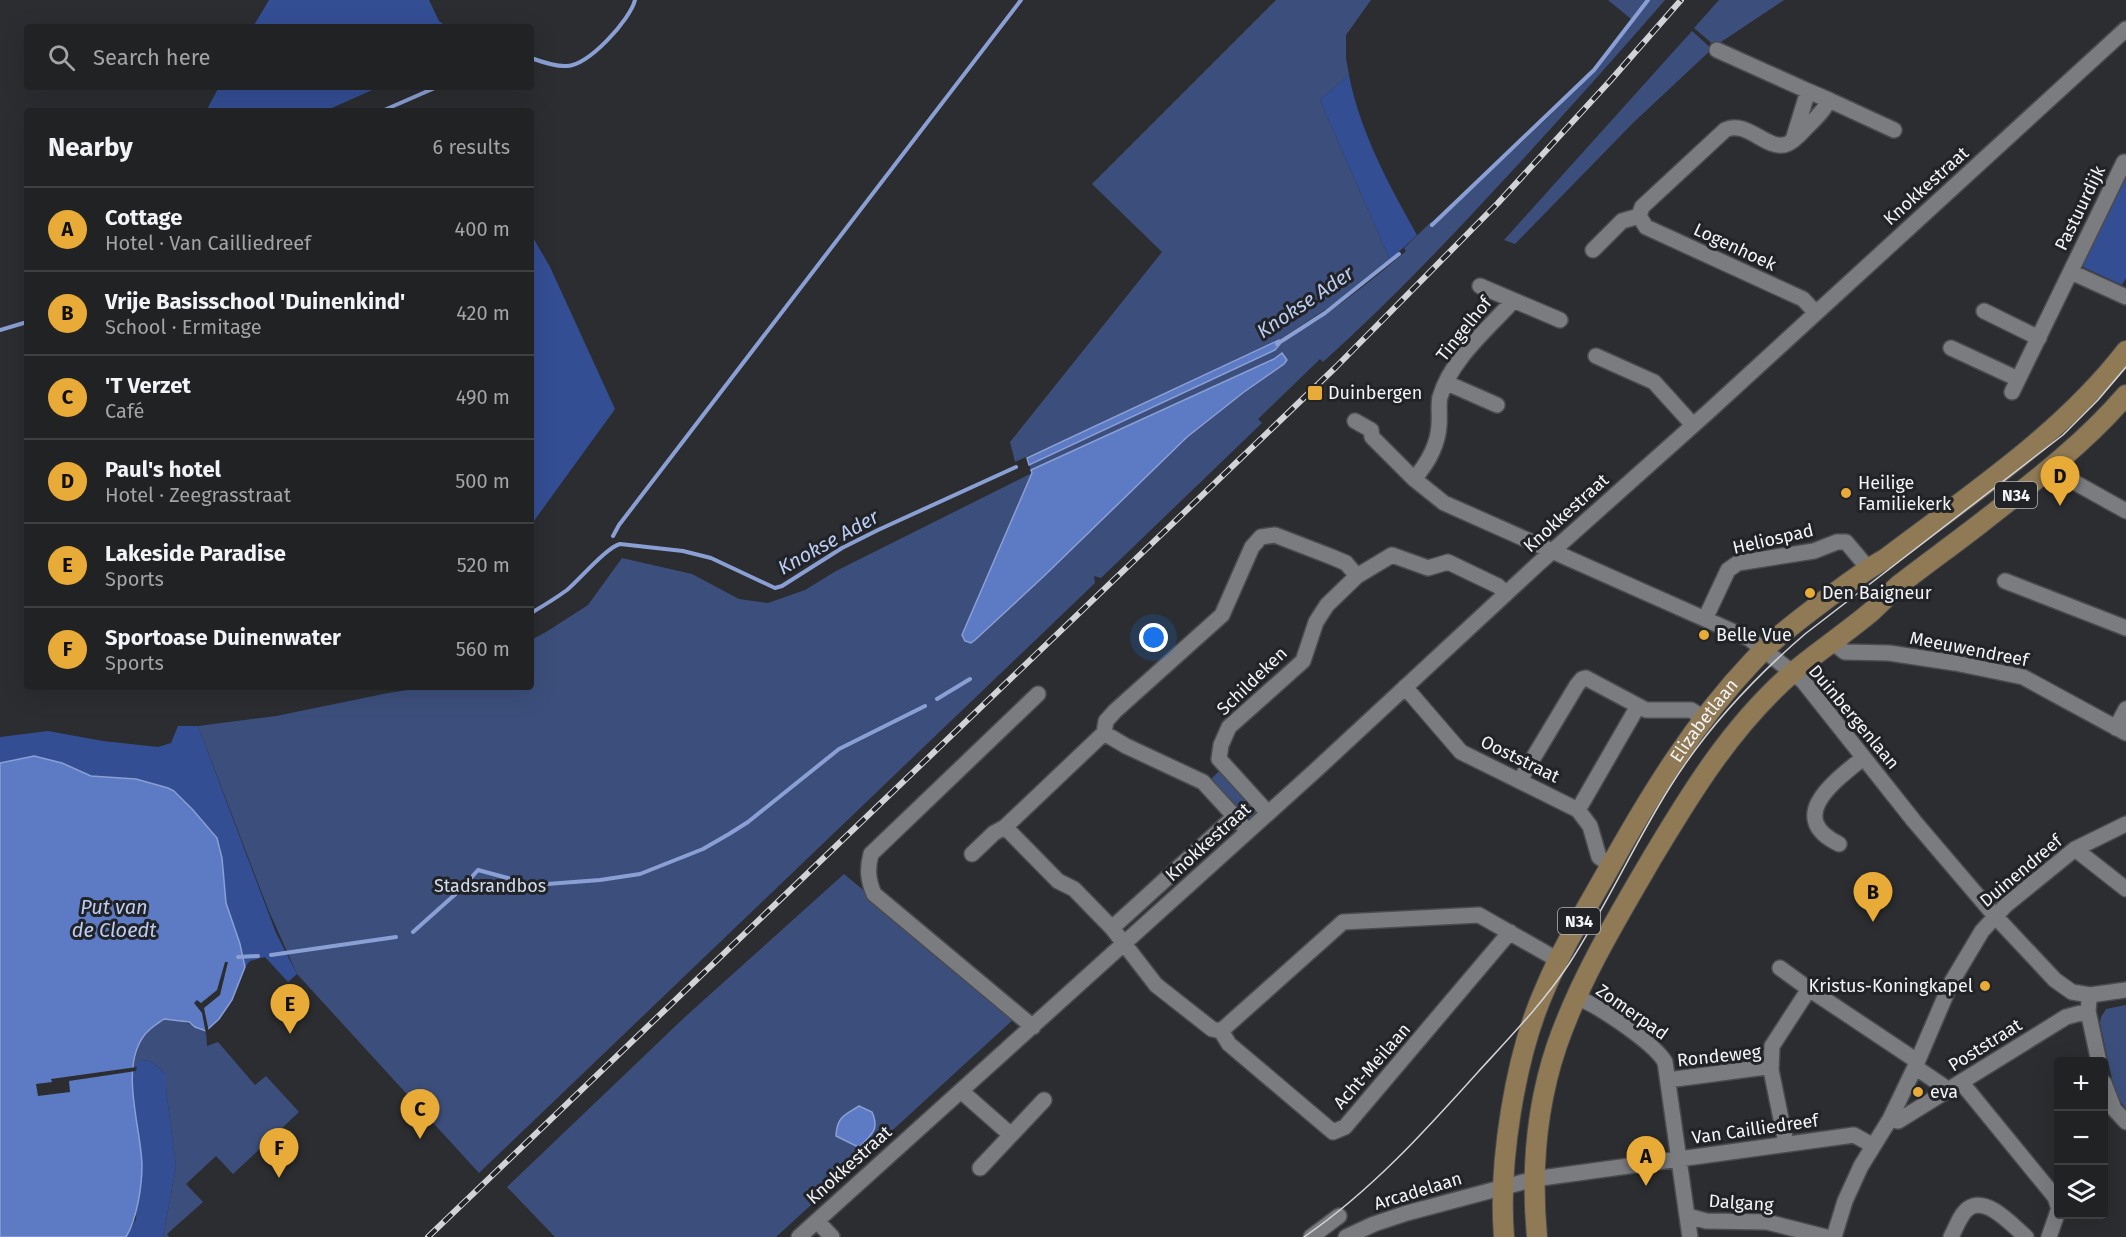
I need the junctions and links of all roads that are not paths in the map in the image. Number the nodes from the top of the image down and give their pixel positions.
1 (2126, 29) edge
2 (1717, 50) dead end
3 (1808, 91) junction
4 (1829, 100) junction
5 (1894, 130) dead end
6 (1793, 140) junction
7 (2124, 162) dead end
8 (1639, 216) junction
9 (1593, 250) dead end
10 (2071, 272) junction
11 (1480, 286) dead end
12 (2126, 297) edge
13 (1513, 301) junction
14 (1984, 311) dead end
15 (1816, 313) junction
16 (1560, 320) dead end
17 (2038, 338) junction
18 (1952, 348) dead end
19 (2126, 351) edge
20 (1596, 356) dead end
21 (1447, 383) junction
22 (2126, 395) edge
23 (1497, 405) dead end
24 (1355, 420) dead end
25 (1694, 425) junction
26 (2055, 464) junction
27 (1414, 479) junction
28 (2126, 511) edge
29 (1552, 552) junction
30 (1868, 568) junction
31 (1357, 576) junction
32 (2005, 581) dead end
33 (1506, 594) junction
34 (1705, 619) junction
35 (2126, 628) edge
36 (1832, 642) junction
37 (1764, 651) junction
38 (1793, 673) junction
39 (1405, 687) junction
40 (1038, 694) dead end
41 (1638, 706) junction
42 (2126, 710) edge
43 (1704, 718) junction
44 (2121, 730) edge
45 (1104, 733) junction
46 (1863, 758) junction
47 (1219, 759) junction
48 (1520, 780) junction
49 (1203, 782) junction
50 (1578, 810) junction
51 (1268, 813) junction
52 (1235, 816) junction
53 (2126, 824) edge
54 (1005, 827) junction
55 (1248, 831) junction
56 (1832, 846) dead end
57 (2075, 849) junction
58 (972, 854) dead end
59 (1611, 866) junction
60 (2126, 889) edge
61 (1995, 916) junction
62 (1112, 928) junction
63 (1510, 932) junction
64 (1126, 943) junction
65 (1558, 960) junction
66 (1780, 968) dead end
67 (1809, 989) junction
68 (2126, 990) edge
69 (1576, 998) junction
70 (2089, 1003) junction
71 (1033, 1027) junction
72 (1221, 1031) junction
73 (2098, 1057) edge
74 (1916, 1064) junction
75 (1771, 1070) junction
76 (1668, 1080) junction
77 (1961, 1082) junction
78 (961, 1091) junction
79 (1946, 1091) junction
80 (2108, 1095) edge
81 (1044, 1100) dead end
82 (1890, 1119) junction
83 (2126, 1122) edge
84 (1011, 1135) junction
85 (1786, 1143) junction
86 (1872, 1145) junction
87 (1679, 1159) junction
88 (980, 1168) dead end
89 (1534, 1179) junction
90 (1503, 1187) junction
91 (2054, 1196) edge
92 (1339, 1216) dead end
93 (1688, 1216) junction
94 (2055, 1219) edge
95 (817, 1221) junction
96 (1377, 1231) edge
97 (1312, 1236) edge
98 (799, 1237) edge
99 (832, 1237) edge
100 (1346, 1237) edge
101 (1504, 1237) edge
102 (1537, 1237) edge
103 (1690, 1237) edge
104 (1826, 1237) edge
105 (1834, 1237) edge
106 (1951, 1237) edge
107 (2026, 1237) edge
108 (2049, 1237) edge

1 - 15 street, Knokkestraat
2 - 3 street
3 - 4 street
3 - 6 street
4 - 5 street
4 - 6 street
6 - 8 street
7 - 10 street, Pastuurdijk
8 - 9 street
8 - 15 street, Logenhoek
10 - 12 street, Pastuurdijk
10 - 17 street, Pastuurdijk
11 - 13 street, Tingelhof
13 - 16 street, Tingelhof
13 - 21 street, Tingelhof
14 - 17 street
15 - 25 street, Knokkestraat
17 - 18 street, Pastuurdijk
19 - 30 main road, Elizabetlaan / N34
20 - 25 street
21 - 23 street, Tingelhof
21 - 27 street, Tingelhof
22 - 26 main road, Elizabetlaan / N34
24 - 27 street, Duinbergenlaan
25 - 29 street, Knokkestraat
26 - 28 street
26 - 36 main road, Elizabetlaan / N34
27 - 29 street, Duinbergenlaan
29 - 33 street, Knokkestraat
29 - 34 street, Duinbergenlaan
30 - 34 street, Heliospad
30 - 37 main road, Elizabetlaan / N34
31 - 33 street, Schildeken
31 - 45 street
31 - 47 street, Schildeken
32 - 35 street
33 - 39 street, Knokkestraat
34 - 37 street, Duinbergenlaan
36 - 38 main road, Elizabetlaan / N34
36 - 44 street, Meeuwendreef
37 - 38 street, Duinbergenlaan
37 - 43 main road, Elizabetlaan / N34
38 - 46 street, Duinbergenlaan
38 - 69 main road, Elizabetlaan / N34
39 - 48 street, Ooststraat
39 - 51 street, Knokkestraat
40 - 71 street
41 - 43 street
41 - 48 street
41 - 50 street
42 - 44 street
43 - 59 main road, Elizabetlaan / N34
45 - 49 street
45 - 54 street
46 - 56 street
46 - 61 street, Duinbergenlaan
47 - 49 street, Schildeken
47 - 51 street
48 - 50 street, Ooststraat
49 - 52 street
50 - 59 street
51 - 55 street, Knokkestraat
52 - 55 street
52 - 62 street, Knokkestraat
53 - 57 street, Duinendreef
54 - 58 street
54 - 62 street
55 - 64 street, Knokkestraat
57 - 60 street
57 - 61 street, Duinendreef
59 - 65 main road, Elizabetlaan / N34
61 - 70 street, Duinbergenlaan
61 - 74 street, Duinendreef
62 - 64 street
63 - 65 street
63 - 72 street
63 - 72 street, Acht-Meilaan
64 - 71 street, Knokkestraat
64 - 72 street, Acht-Meilaan
65 - 90 main road, Elizabetlaan / N34
66 - 67 street
67 - 74 street
67 - 75 street
68 - 70 street, Duinbergenlaan
69 - 76 street, Zomerpad
69 - 89 main road, Elizabetlaan / N34
70 - 73 street
70 - 77 street, Poststraat
71 - 78 street, Knokkestraat
74 - 79 street
74 - 82 street, Duinendreef
75 - 76 street, Rondeweg
75 - 85 street, Rondeweg
76 - 87 street, Zomerpad
77 - 79 street, Poststraat
77 - 91 street
78 - 84 street
78 - 95 street, Knokkestraat
79 - 82 street, Poststraat
80 - 83 street
81 - 84 street
82 - 86 street, Duinendreef
84 - 88 street
85 - 86 street, Van Cailliedreef
85 - 87 street, Van Cailliedreef
86 - 105 street, Duinendreef
87 - 89 street, Van Cailliedreef
87 - 93 street, Zomerpad
89 - 90 street, Van Cailliedreef
89 - 102 main road, Elizabetlaan / N34
90 - 96 street, Arcadelaan
90 - 101 main road, Elizabetlaan / N34
92 - 97 street
93 - 103 street, Zomerpad
93 - 104 street, Dalgang
94 - 108 street
95 - 98 street, Knokkestraat
95 - 99 street
96 - 100 street, Arcadelaan
106 - 107 street

